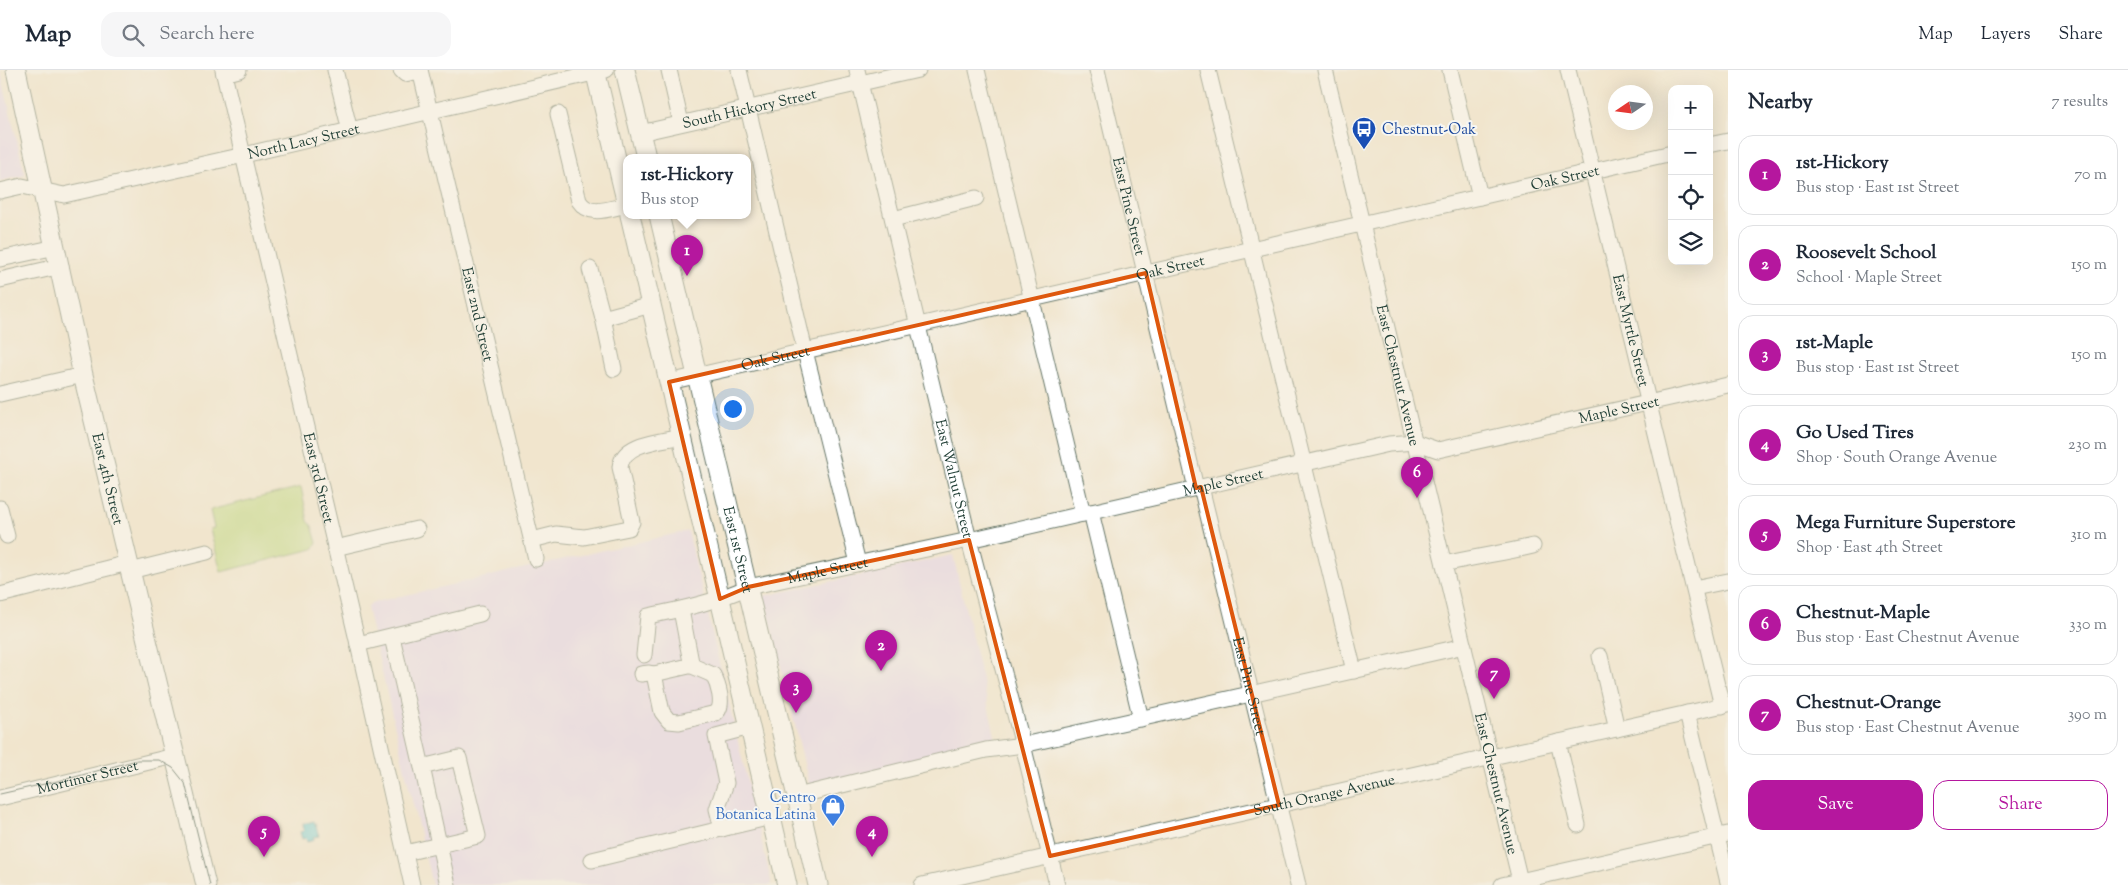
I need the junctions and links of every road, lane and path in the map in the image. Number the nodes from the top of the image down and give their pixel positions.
1 (16, 70) edge
2 (239, 70) edge
3 (335, 70) edge
4 (401, 70) edge
5 (420, 70) edge
6 (625, 70) edge
7 (669, 70) edge
8 (739, 70) edge
9 (918, 70) edge
10 (977, 70) edge
11 (1097, 70) edge
12 (1208, 70) edge
13 (1325, 70) edge
14 (1450, 70) edge
15 (1568, 70) edge
16 (599, 71) edge
17 (224, 72) edge
18 (859, 77) edge
19 (748, 108) junction
20 (430, 112) junction
21 (558, 114) dead end
22 (681, 123) junction
23 (350, 130) junction
24 (640, 133) junction
25 (1728, 141) edge
26 (1713, 144) edge
27 (645, 154) edge
28 (244, 155) junction
29 (1668, 155) edge
30 (1593, 171) junction
31 (623, 185) edge
32 (0, 190) edge
33 (44, 191) junction
34 (1480, 197) junction
35 (976, 198) dead end
36 (623, 205) edge
37 (631, 219) edge
38 (661, 219) edge
39 (893, 219) junction
40 (1361, 224) junction
41 (56, 247) junction
42 (1251, 249) junction
43 (0, 259) edge
44 (61, 266) junction
45 (590, 269) dead end
46 (1146, 273) junction
47 (0, 280) edge
48 (1031, 300) junction
49 (651, 305) junction
50 (603, 318) junction
51 (918, 326) junction
52 (805, 351) junction
53 (614, 369) dead end
54 (84, 375) junction
55 (698, 376) junction
56 (669, 382) junction
57 (1728, 385) edge
58 (0, 394) edge
59 (1648, 402) junction
60 (682, 436) junction
61 (1415, 442) junction
62 (1305, 463) junction
63 (1198, 487) junction
64 (0, 508) edge
65 (1087, 513) junction
66 (417, 529) dead end
67 (7, 536) dead end
68 (532, 540) junction
69 (970, 540) junction
70 (1533, 546) dead end
71 (335, 548) junction
72 (207, 552) dead end
73 (536, 558) dead end
74 (858, 563) junction
75 (1444, 564) junction
76 (129, 567) junction
77 (1728, 581) edge
78 (748, 587) junction
79 (1694, 588) junction
80 (0, 595) edge
81 (720, 599) junction
82 (681, 610) junction
83 (480, 614) dead end
84 (392, 637) junction
85 (358, 644) junction
86 (1464, 646) junction
87 (644, 655) dead end
88 (1600, 656) dead end
89 (690, 664) junction
90 (1354, 671) junction
91 (1251, 694) junction
92 (1725, 705) edge
93 (1688, 713) junction
94 (1141, 719) junction
95 (750, 727) junction
96 (1617, 729) junction
97 (1558, 742) junction
98 (1023, 745) junction
99 (174, 756) junction
100 (1492, 757) junction
101 (422, 767) junction
102 (797, 796) junction
103 (0, 798) edge
104 (1279, 805) junction
105 (771, 817) junction
106 (1578, 826) dead end
107 (722, 829) junction
108 (1723, 835) edge
109 (440, 845) junction
110 (405, 854) junction
111 (1050, 856) junction
112 (592, 860) dead end
113 (1728, 882) edge
114 (1521, 883) edge
115 (206, 885) edge
116 (412, 885) edge
117 (448, 885) edge
118 (787, 885) edge
119 (818, 885) edge
120 (922, 885) edge
121 (1057, 885) edge
122 (1298, 885) edge
123 (1502, 885) edge

1 - 33 main road, East 4th Street
2 - 17 street
3 - 23 street
4 - 5 street
5 - 20 street, East 2nd Street
6 - 24 main road
7 - 22 street
8 - 19 street
9 - 18 street, South Hickory Street
10 - 48 street
11 - 46 street, East Pine Street
12 - 42 street
13 - 40 street, East Chestnut Avenue
14 - 34 street
15 - 30 street, East Myrtle Street
16 - 20 street, North Lacy Street
16 - 31 main road
17 - 28 street, East 3rd Street
18 - 19 street, South Hickory Street
18 - 39 street, East Walnut Street
19 - 22 street, South Hickory Street
19 - 52 street
20 - 23 street, North Lacy Street
20 - 68 street, East 2nd Street
21 - 36 street
22 - 24 street, South Hickory Street
23 - 28 street, North Lacy Street
24 - 27 main road
25 - 26 street
28 - 33 street, North Lacy Street
28 - 71 street, East 3rd Street
29 - 30 street, Oak Street
30 - 34 street, Oak Street
30 - 59 street, East Myrtle Street
32 - 33 street, North Lacy Street
33 - 41 main road, East 4th Street
34 - 40 street, Oak Street
35 - 39 street
37 - 49 main road, East 1st Street
38 - 55 main road, East 1st Street
39 - 51 street, East Walnut Street
40 - 42 street, Oak Street
40 - 61 street, East Chestnut Avenue
41 - 43 street
41 - 44 main road, East 4th Street
42 - 46 street, Oak Street
42 - 62 street
44 - 47 street
44 - 54 main road, East 4th Street
45 - 50 street
46 - 48 street, Oak Street
46 - 63 street, East Pine Street
48 - 51 street, Oak Street
48 - 65 street
49 - 50 street
49 - 56 main road, East 1st Street
50 - 53 street
51 - 52 street, Oak Street
51 - 69 street, East Walnut Street
52 - 55 street, Oak Street
52 - 74 street
54 - 58 street
54 - 76 main road, East 4th Street
55 - 56 street, Oak Street
55 - 78 main road, East 1st Street
56 - 60 main road, East 1st Street
57 - 59 street, Maple Street
59 - 61 street, Maple Street
59 - 79 street, East Myrtle Street
60 - 68 street
60 - 81 main road, East 1st Street
61 - 62 street, Maple Street
61 - 75 street, East Chestnut Avenue
62 - 63 street, Maple Street
62 - 90 street
63 - 65 street, Maple Street
63 - 91 street, East Pine Street
64 - 67 street
65 - 69 street, Maple Street
65 - 94 street
66 - 71 street
68 - 73 street, East 2nd Street
69 - 74 street, Maple Street
69 - 98 street, East Walnut Street
70 - 75 street
71 - 85 street, East 3rd Street
72 - 76 street
74 - 78 street, Maple Street
75 - 86 street, East Chestnut Avenue
76 - 80 street
76 - 99 main road, East 4th Street
77 - 79 street
78 - 81 street, Maple Street
78 - 102 main road, East 1st Street
79 - 92 street, East Myrtle Street
81 - 82 street, Maple Street
81 - 95 main road, East 1st Street
82 - 87 street, Maple Street
82 - 89 street
83 - 84 street
84 - 85 street
84 - 101 street
85 - 110 street, East 3rd Street
86 - 90 street
86 - 100 street, East Chestnut Avenue
88 - 96 street
89 - 89 street
90 - 91 street
91 - 94 street
91 - 104 street, East Pine Street
92 - 93 street, South Orange Avenue
93 - 96 street, South Orange Avenue
93 - 108 street
94 - 98 street
95 - 105 main road, East 1st Street
95 - 107 street
96 - 97 street, South Orange Avenue
97 - 100 street, South Orange Avenue
97 - 106 street
98 - 102 street
98 - 111 street, East Walnut Street
99 - 103 street, Mortimer Street
99 - 115 main road, East 4th Street
100 - 104 street, South Orange Avenue
100 - 114 street, East Chestnut Avenue
101 - 109 street
101 - 109 street
102 - 119 main road, East 1st Street
104 - 111 street, South Orange Avenue
104 - 122 street, East Pine Street
105 - 107 street
105 - 118 main road, East 1st Street
107 - 112 street
108 - 113 street
108 - 114 street
109 - 110 street
109 - 117 street
110 - 116 street, East 3rd Street
111 - 120 street, South Orange Avenue
111 - 121 street, East Walnut Street
114 - 123 street

